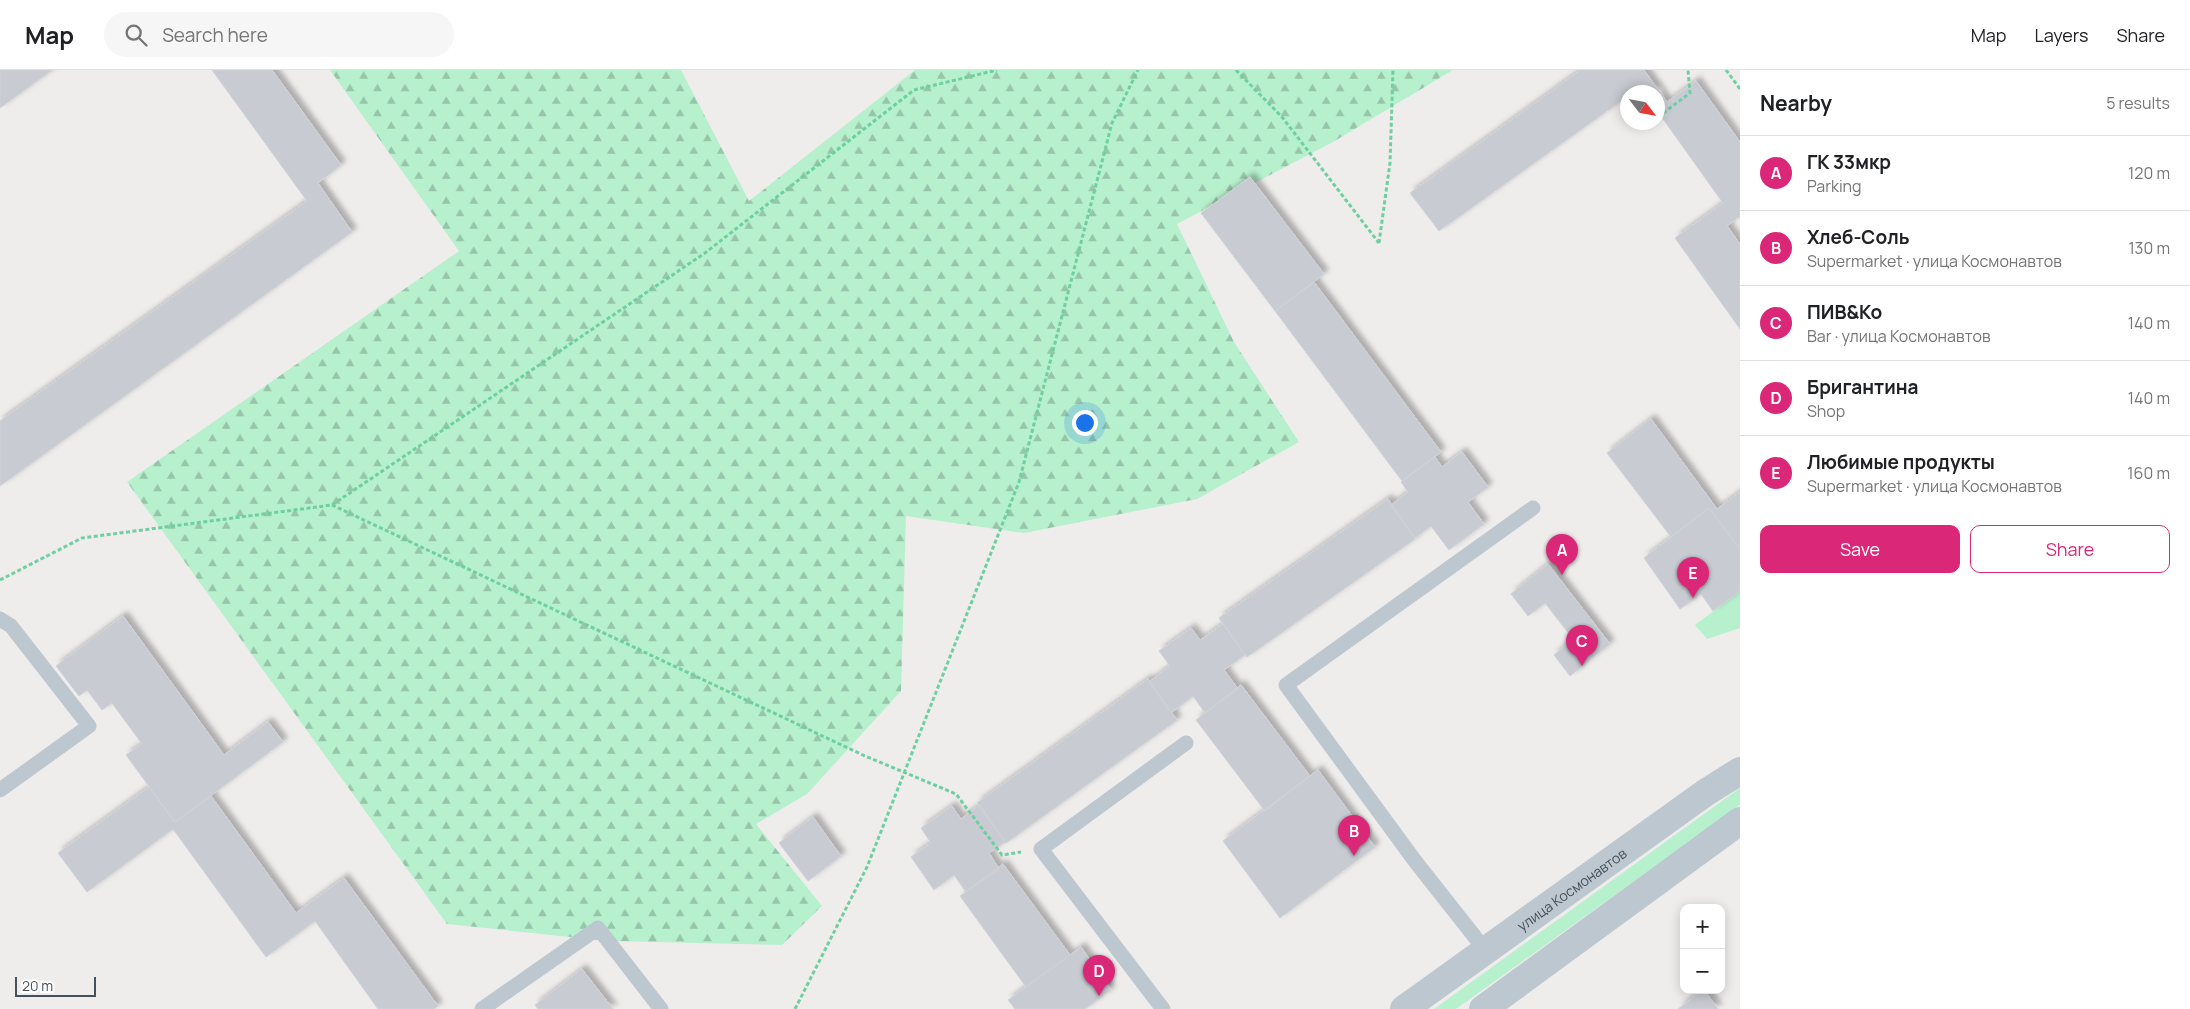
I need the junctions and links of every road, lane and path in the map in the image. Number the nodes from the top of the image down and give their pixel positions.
1 (997, 70) edge
2 (1138, 70) edge
3 (1236, 70) edge
4 (1393, 70) edge
5 (1688, 70) edge
6 (1726, 70) edge
7 (1740, 89) edge
8 (1665, 112) edge
9 (332, 505) junction
10 (1533, 508) dead end
11 (0, 580) edge
12 (4, 627) edge
13 (1186, 743) dead end
14 (1740, 771) edge
15 (904, 772) junction
16 (2, 785) edge
17 (1740, 821) edge
18 (1042, 849) junction
19 (1486, 951) junction
20 (482, 1009) edge
21 (661, 1009) edge
22 (795, 1009) edge
23 (1163, 1009) edge
24 (1404, 1009) edge
25 (1482, 1009) edge

1 - 9 path
2 - 15 path
3 - 4 path
5 - 8 path
6 - 7 path
9 - 11 path
9 - 15 path
10 - 19 lane
12 - 16 lane
13 - 18 lane
14 - 19 street, улица Космонавтов
15 - 18 path
15 - 22 path
17 - 25 street
18 - 23 lane
19 - 24 street, улица Космонавтов
20 - 21 lane

